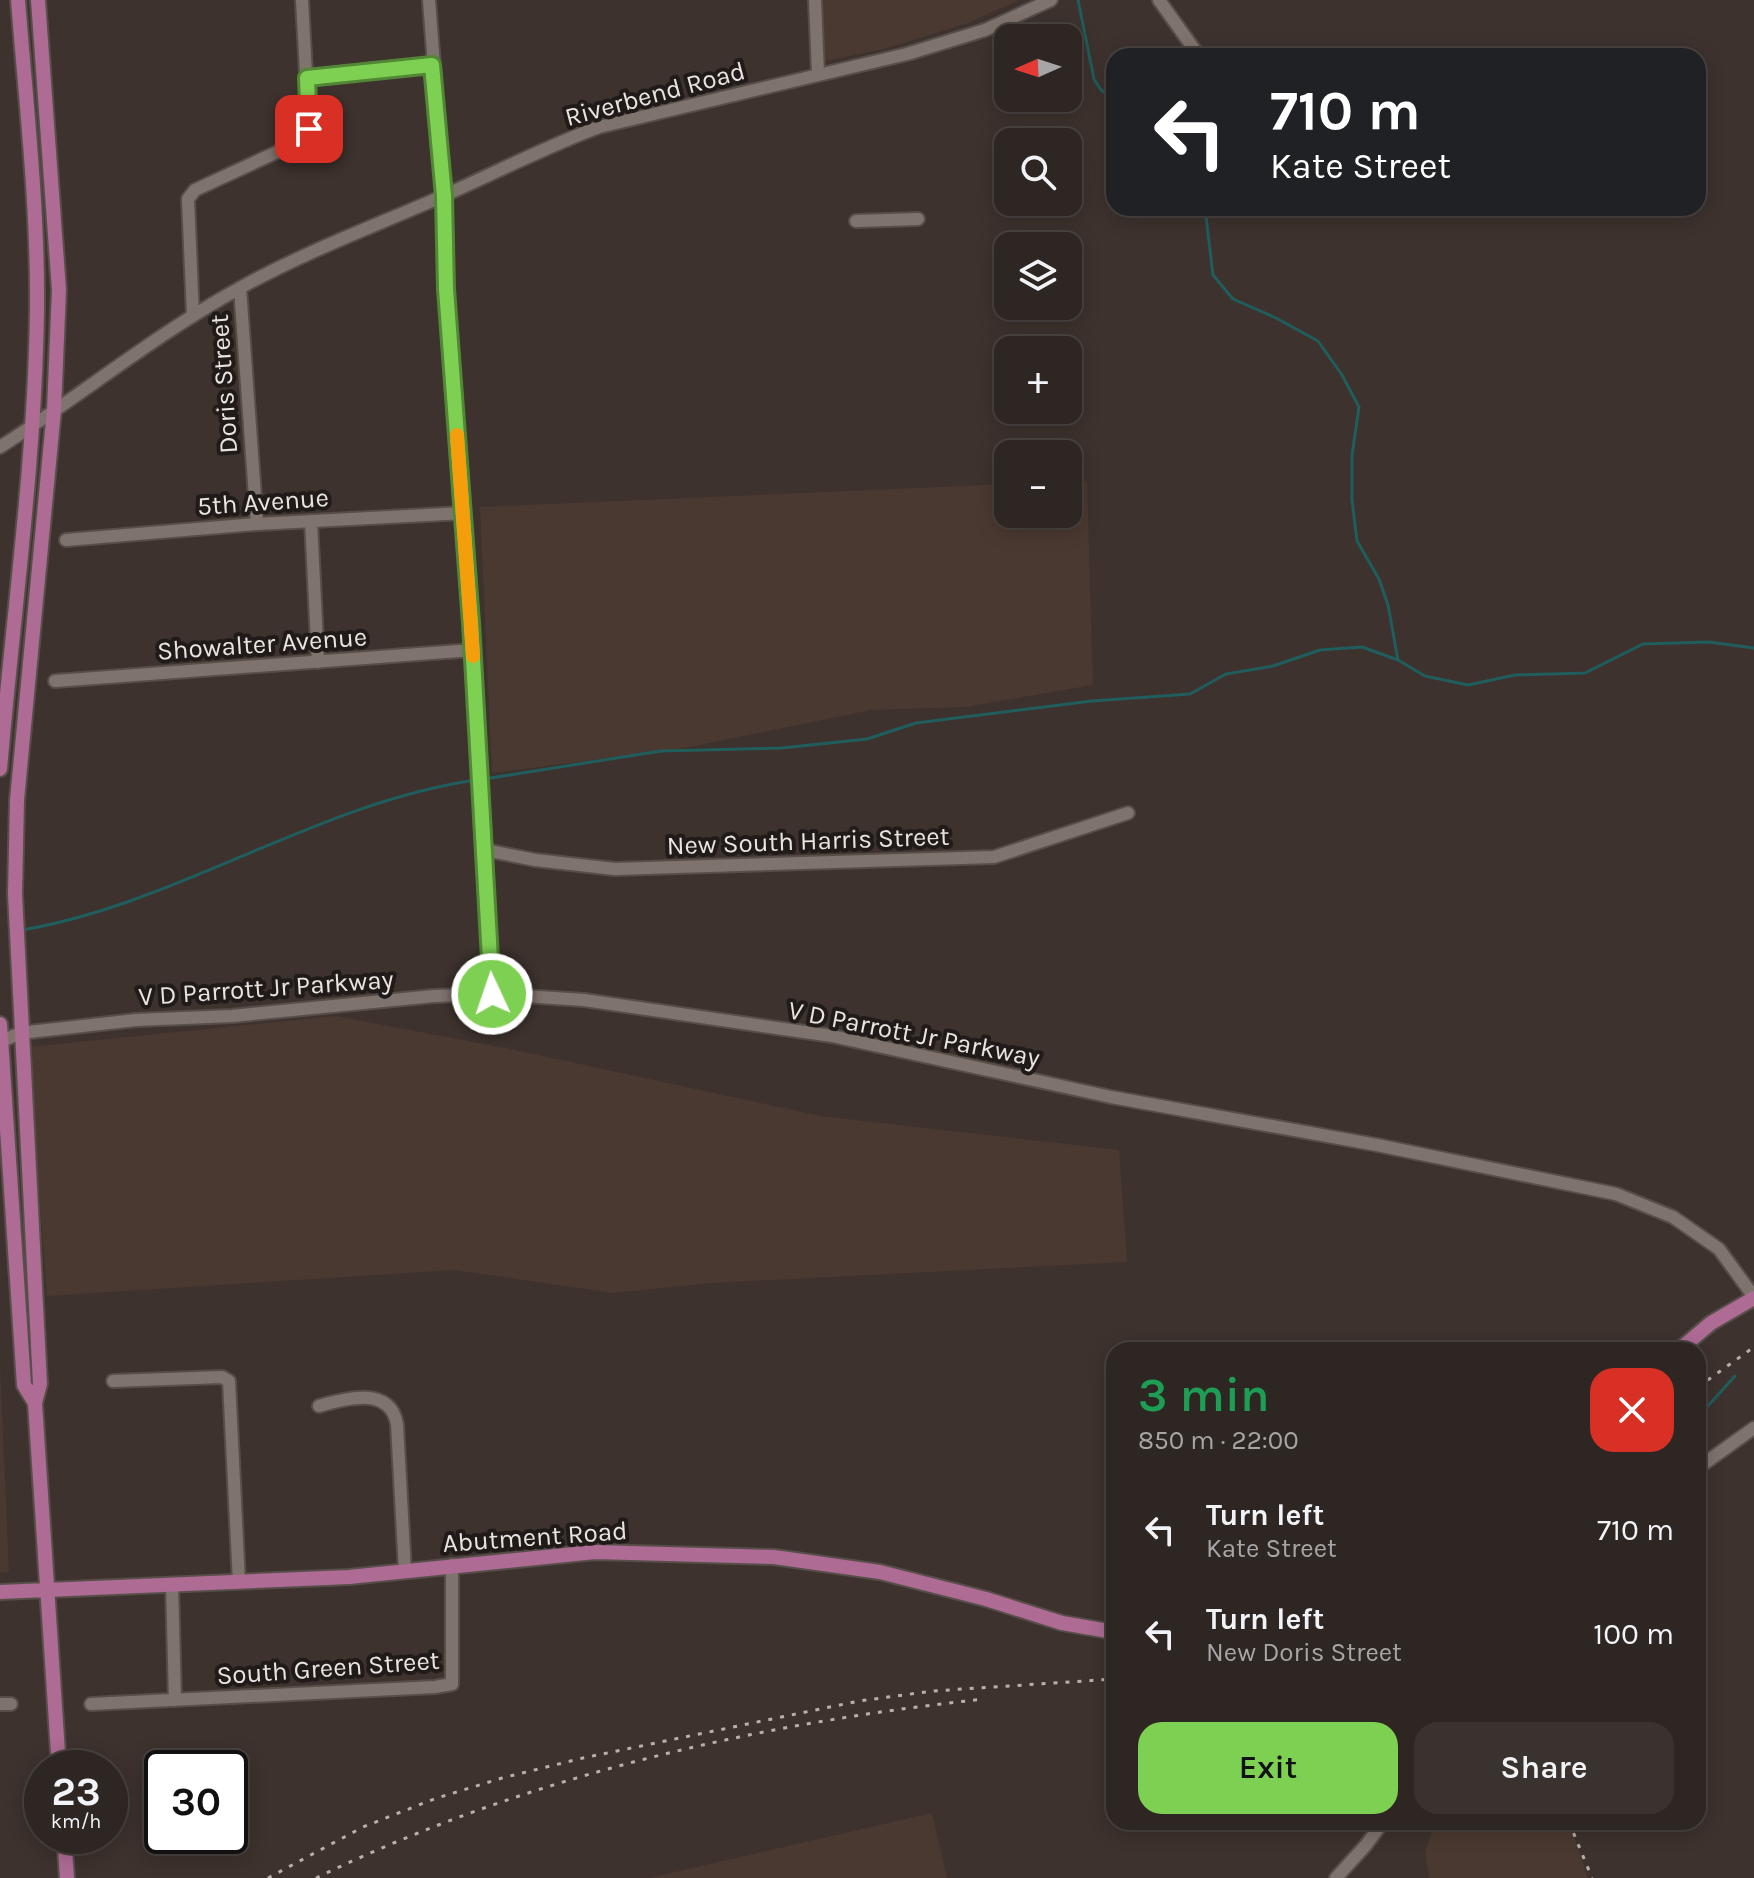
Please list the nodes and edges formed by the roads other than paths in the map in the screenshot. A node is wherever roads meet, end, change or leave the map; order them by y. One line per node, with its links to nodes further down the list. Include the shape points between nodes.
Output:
1 (18, 0): 18 (main road, via 36,239)
2 (38, 0): 17 (main road, via 59,290)
3 (302, 0): 11 (street)
4 (429, 0): 9 (street)
5 (815, 0): 10 (street)
6 (1051, 0): 10 (street, Riverbend Road, via 985,30)
7 (1159, 0): 8 (street)
8 (1193, 48)
9 (432, 65): 11 (street); 12 (street)
10 (818, 74): 12 (street, Riverbend Road, via 599,127)
11 (307, 78): 16 (street, via 307,136 195,190 188,199)
12 (444, 196): 15 (street, Riverbend Road); 20 (street)
13 (918, 219): 14 (street)
14 (856, 221)
15 (240, 288): 16 (street, Riverbend Road); 22 (street, Doris Street)
16 (193, 316): 17 (street, Riverbend Road)
17 (54, 410): 18 (street, Riverbend Road); 32 (main road, via 17,800)
18 (33, 426): 19 (street, Riverbend Road); 27 (main road)
19 (0, 447)
20 (464, 513): 21 (street, 5th Avenue); 24 (street)
21 (311, 521): 22 (street, 5th Avenue); 25 (street)
22 (257, 524): 23 (street, 5th Avenue)
23 (66, 540)
24 (473, 650): 25 (street, Showalter Avenue); 29 (street)
25 (318, 662): 26 (street, Showalter Avenue)
26 (55, 681)
27 (0, 769)
28 (1128, 813): 29 (street, New South Harris Street, via 994,857 615,869)
29 (485, 850): 30 (street)
30 (492, 994): 32 (street, V D Parrott Jr Parkway); 34 (street, V D Parrott Jr Parkway, via 584,1000 832,1036 1111,1097 1616,1194 1673,1217 1719,1249)
31 (0, 1024): 33 (main road)
32 (20, 1033): 33 (street, V D Parrott Jr Parkway); 37 (main road, via 40,1384)
33 (0, 1042): 37 (main road, via 24,1385)
34 (1754, 1297): 35 (main road)
35 (1688, 1342)
36 (113, 1381): 43 (street, via 229,1381)
37 (35, 1403): 45 (main road)
38 (319, 1406): 42 (street, via 376,1398 393,1410)
39 (1754, 1428): 40 (street)
40 (1706, 1462)
41 (452, 1565): 42 (main road, Abutment Road); 47 (main road, Abutment Road, via 595,1552 774,1557 880,1572); 48 (street, South Green Street, via 452,1684)
42 (405, 1571): 43 (main road, Abutment Road)
43 (239, 1582): 44 (main road, Abutment Road)
44 (172, 1584): 45 (main road, Abutment Road); 48 (street)
45 (47, 1590): 46 (main road, Abutment Road); 50 (main road)
46 (0, 1592)
47 (1106, 1631)
48 (175, 1700): 49 (street, South Green Street)
49 (91, 1704)
50 (58, 1750)
51 (1377, 1830): 54 (street)
52 (65, 1854): 53 (main road)
53 (67, 1878)
54 (1336, 1878)

